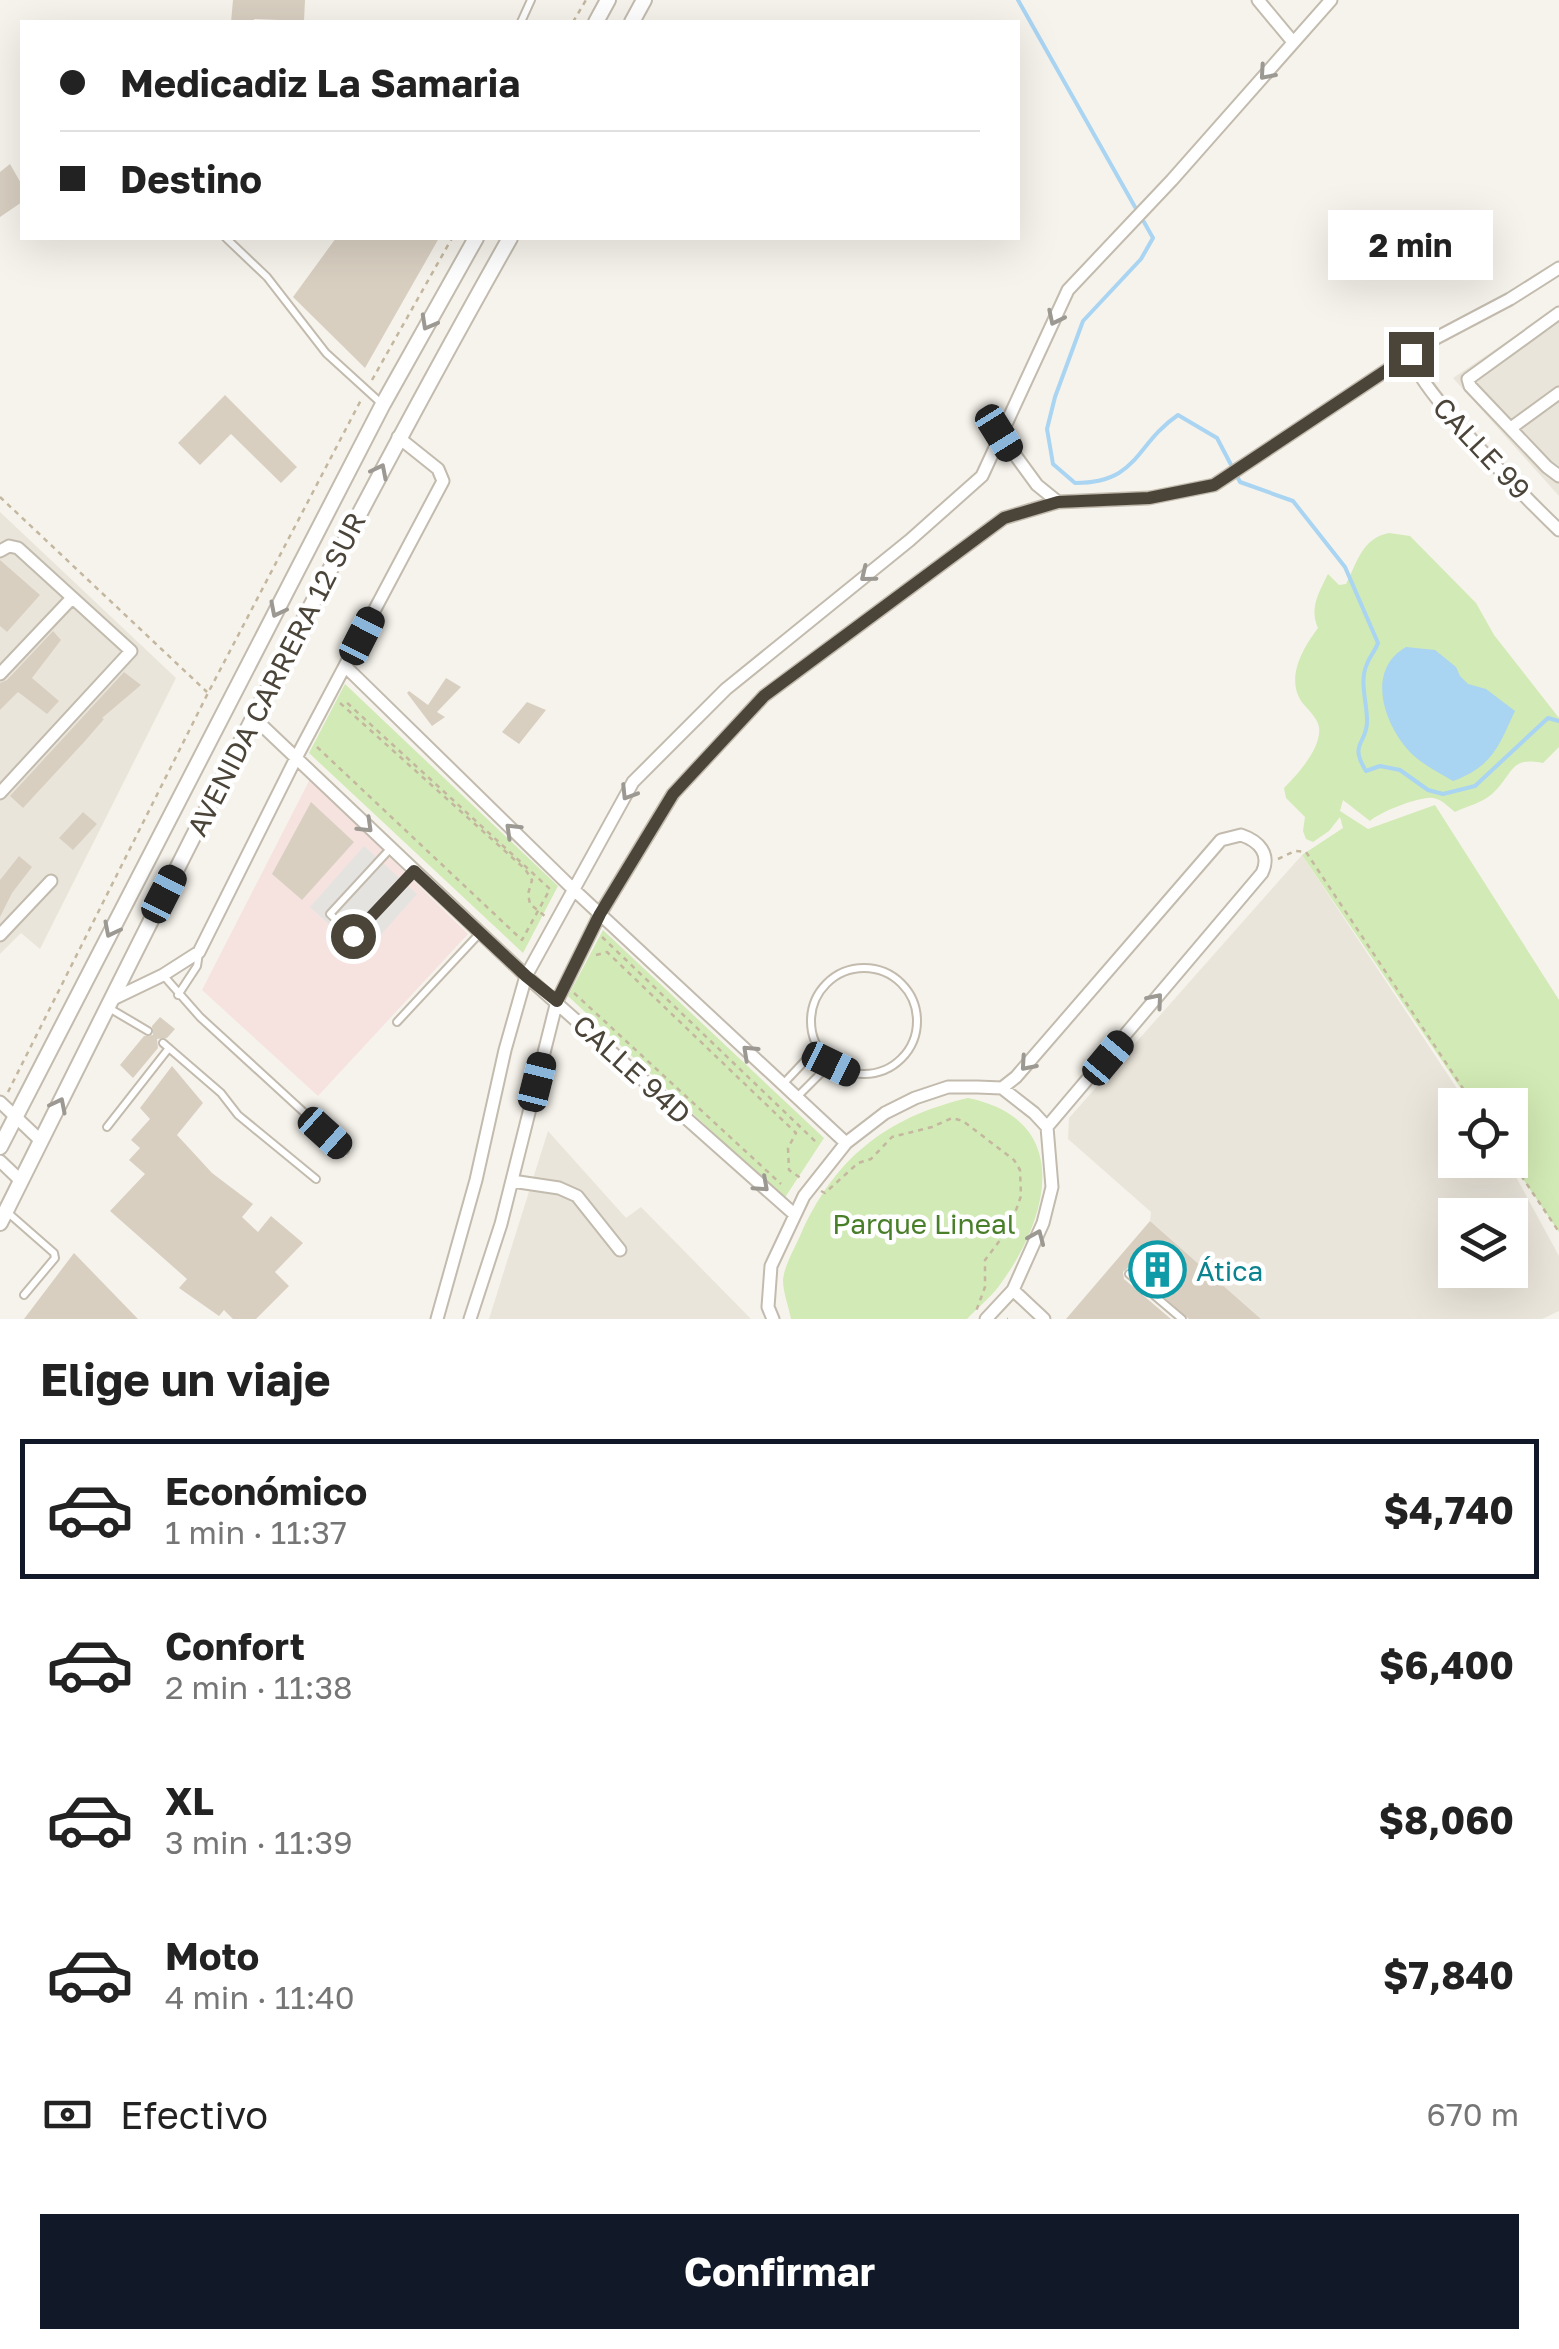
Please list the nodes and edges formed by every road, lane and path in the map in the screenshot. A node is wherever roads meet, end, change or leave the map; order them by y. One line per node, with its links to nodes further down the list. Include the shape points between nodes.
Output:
1 (1258, 0): 3 (street)
2 (1331, 0): 3 (street)
3 (1293, 42): 15 (street, one-way to 15, via 1068,290)
4 (228, 240): 11 (lane)
5 (451, 240): 11 (path)
6 (475, 240): 13 (street, AVENIDA CARRERA 12 SUR, one-way to 13)
7 (509, 240): 16 (street, AVENIDA CARRERA 12 SUR)
8 (1559, 268): 10 (street)
9 (1559, 313): 14 (street, via 1468,378)
10 (1411, 354): 19 (street, via 1214,485 1149,498); 20 (street, CALLE 99, via 1431,393)
11 (366, 392): 13 (lane); 25 (path)
12 (1559, 393): 14 (street)
13 (383, 404): 58 (street, AVENIDA CARRERA 12 SUR, one-way to 58)
14 (1511, 428): 17 (street)
15 (999, 433): 19 (street); 34 (street, one-way to 34, via 982,476 726,689 633,782)
16 (398, 437): 23 (street, via 438,469 442,481); 26 (street, AVENIDA CARRERA 12 SUR, one-way to 16)
17 (1559, 476)
18 (0, 497): 25 (path)
19 (1058, 502): 36 (street, via 1004,518 764,696 673,794)
20 (1559, 530)
21 (0, 551): 22 (street, via 18,548)
22 (72, 598): 24 (street); 29 (street, via 131,651)
23 (345, 666): 28 (street); 34 (street, one-way to 23)
24 (0, 674)
25 (208, 693): 57 (path)
26 (253, 717): 28 (street, CALLE 94D); 48 (street, AVENIDA CARRERA 12 SUR)
27 (317, 746): 35 (path, via 522,940)
28 (296, 758): 30 (street, CALLE 94D, one-way to 30); 42 (street)
29 (0, 793)
30 (390, 848): 32 (street, CALLE 94D); 32 (lane, via 330,914 353,936)
31 (1266, 864): 54 (street, one-way to 54, via 1252,838 1221,840); 55 (path, via 1306,852); 59 (street, one-way to 31)
32 (414, 871): 38 (street, CALLE 94D)
33 (52, 881): 39 (street)
34 (573, 889): 36 (street); 37 (street)
35 (539, 912): 35 (path, via 530,904 532,880 525,869 342,701 550,889); 37 (path)
36 (600, 914): 41 (street); 53 (street, one-way to 36)
37 (554, 923): 44 (street)
38 (480, 933): 44 (street, CALLE 94D); 49 (lane)
39 (0, 935)
40 (602, 936): 62 (path)
41 (584, 946): 47 (street); 71 (path, via 595,955 607,952 796,1133 788,1148 789,1170)
42 (199, 952): 43 (street); 46 (lane)
43 (162, 975): 46 (lane); 48 (street)
44 (526, 976): 47 (street, CALLE 94D); 80 (street)
45 (573, 992): 72 (path)
46 (178, 996): 65 (lane)
47 (557, 1001): 70 (street); 73 (street, CALLE 94D, one-way to 73)
48 (109, 1004): 50 (lane); 61 (street, AVENIDA CARRERA 12 SUR, one-way to 48)
49 (397, 1022)
50 (148, 1030)
51 (818, 1048): 52 (lane); 52 (lane, via 813,1005 842,972 886,972 904,986 915,1005 909,1049 873,1074); 53 (lane)
52 (831, 1064): 56 (lane)
53 (783, 1084): 56 (street)
54 (1002, 1088): 59 (street); 63 (street, via 948,1087 915,1098)
55 (1463, 1088)
56 (798, 1097): 63 (street)
57 (1, 1103): 58 (street)
58 (15, 1116): 61 (street); 64 (street, AVENIDA CARRERA 12 SUR)
59 (1047, 1127): 78 (street, one-way to 59, via 1052,1187)
60 (107, 1128): 67 (lane, via 166,1045)
61 (41, 1141): 69 (street, AVENIDA CARRERA 12 SUR)
62 (816, 1142)
63 (846, 1142): 71 (street)
64 (0, 1146)
65 (345, 1150)
66 (0, 1161): 69 (street)
67 (316, 1178)
68 (1523, 1178): 75 (path)
69 (21, 1181): 74 (street, AVENIDA CARRERA 12 SUR)
70 (512, 1181): 76 (street, via 577,1196); 81 (street)
71 (812, 1186): 73 (street); 83 (path, via 824,1193 892,1136 952,1118 1014,1160 1021,1196 1010,1227 986,1260 985,1287 974,1312)
72 (790, 1192)
73 (794, 1214): 82 (street, via 771,1266)
74 (3, 1217): 79 (lane, via 54,1253)
75 (1559, 1232)
76 (620, 1250)
77 (1129, 1274): 85 (lane)
78 (1013, 1290): 83 (street); 84 (street)
79 (24, 1295)
80 (438, 1319)
81 (470, 1319)
82 (773, 1319)
83 (983, 1319)
84 (1044, 1319)
85 (1182, 1319)

